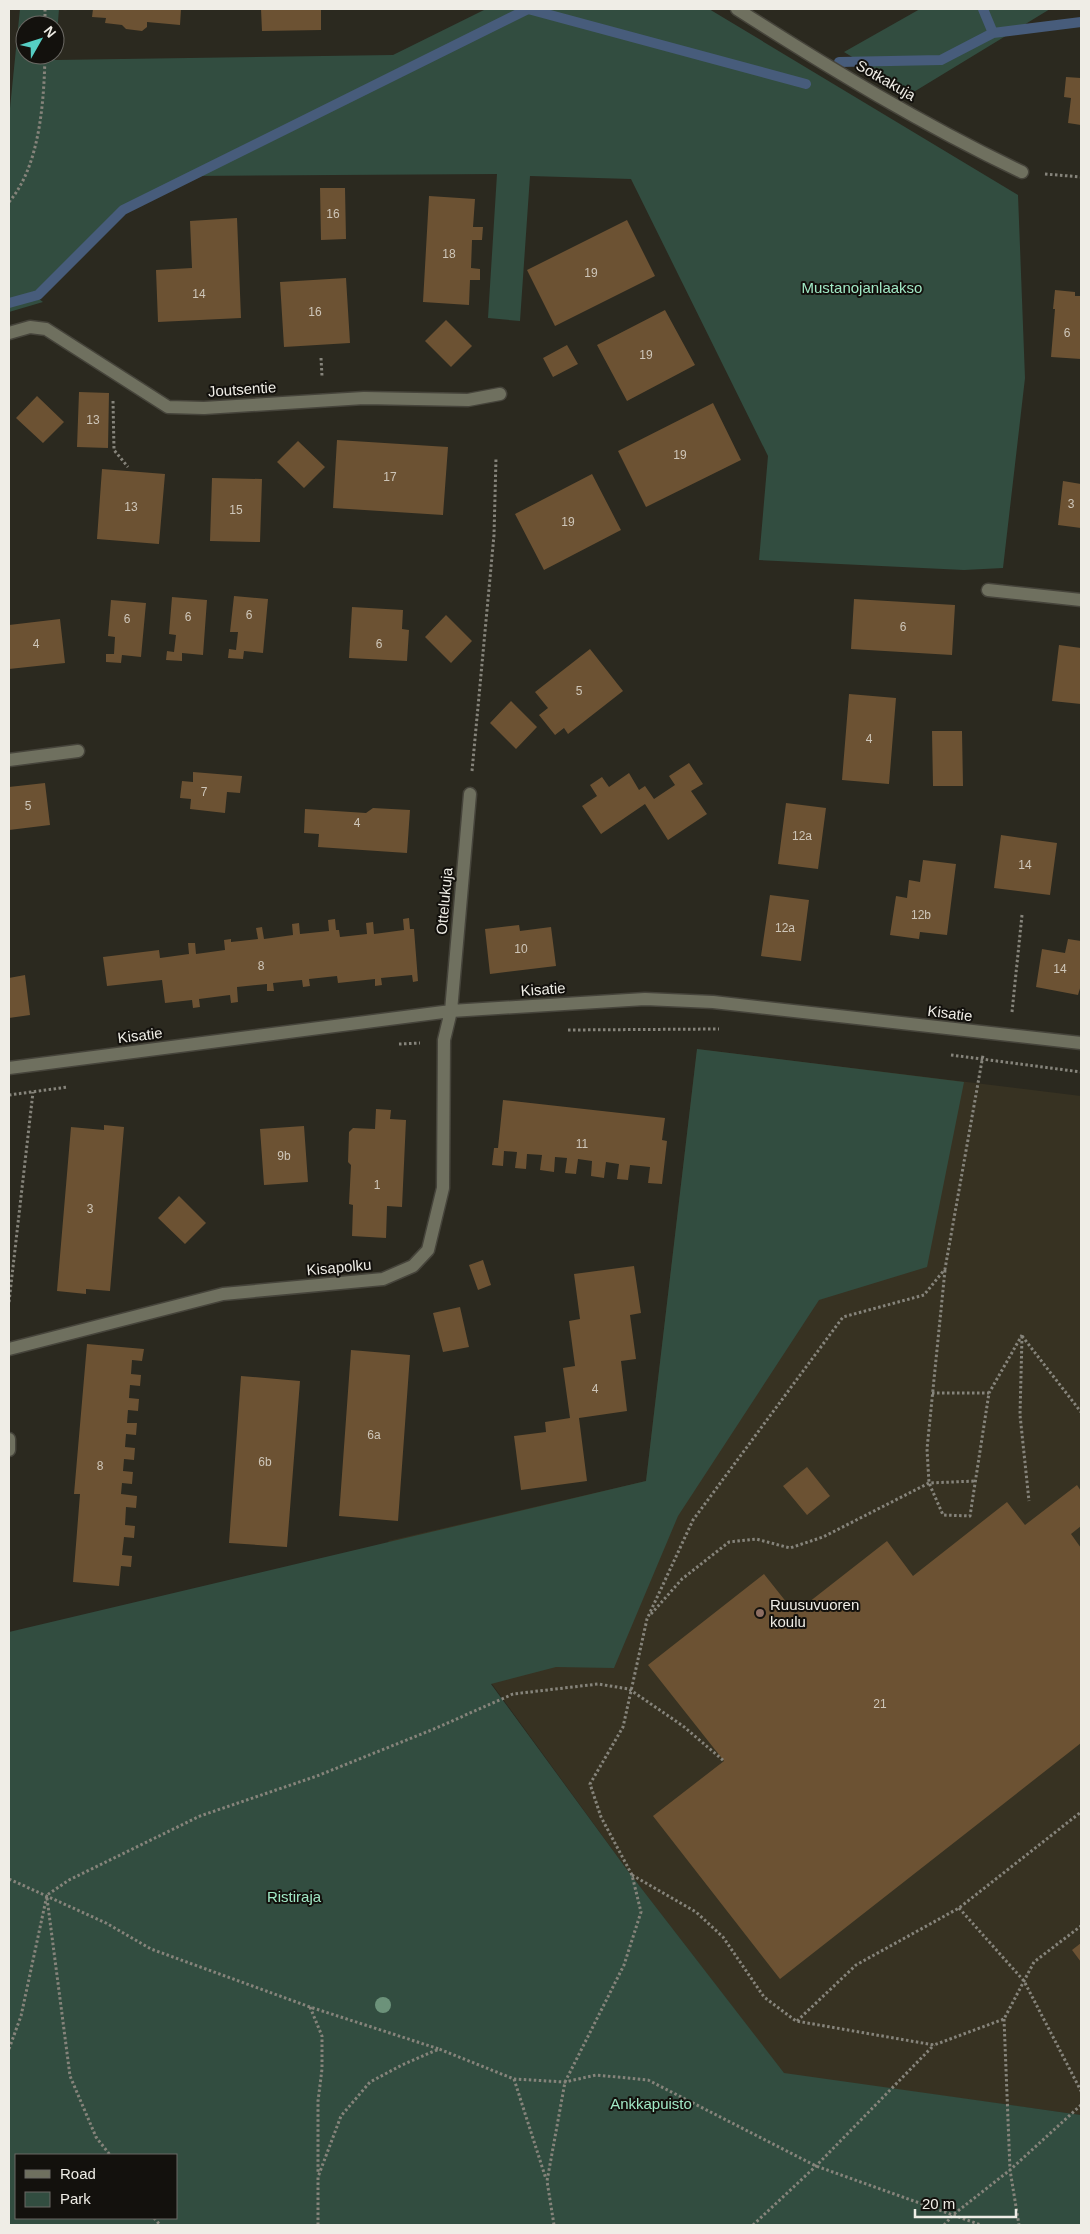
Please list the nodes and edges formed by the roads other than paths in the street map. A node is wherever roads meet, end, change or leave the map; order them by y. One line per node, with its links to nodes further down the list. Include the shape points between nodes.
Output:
1 (737, 9): 2 (street, Sotkakuja, via 960,143)
2 (1022, 172)
3 (9, 333): 4 (street, Joutsentie, via 30,327 46,329 168,407 204,408 364,398 468,400)
4 (500, 394)
5 (988, 590): 6 (street)
6 (1081, 600)
7 (78, 751): 8 (street)
8 (9, 760)
9 (470, 794): 10 (street, Ottelukuja)
10 (450, 1011): 11 (street, Kisatie, via 645,999 694,1001); 12 (street, Kisatie); 13 (street, Kisapolku, via 444,1040 443,1188 428,1250 413,1266 383,1279 223,1294)
11 (1081, 1043)
12 (9, 1068)
13 (9, 1349)
14 (9, 1440): 15 (street)
15 (9, 1450)

